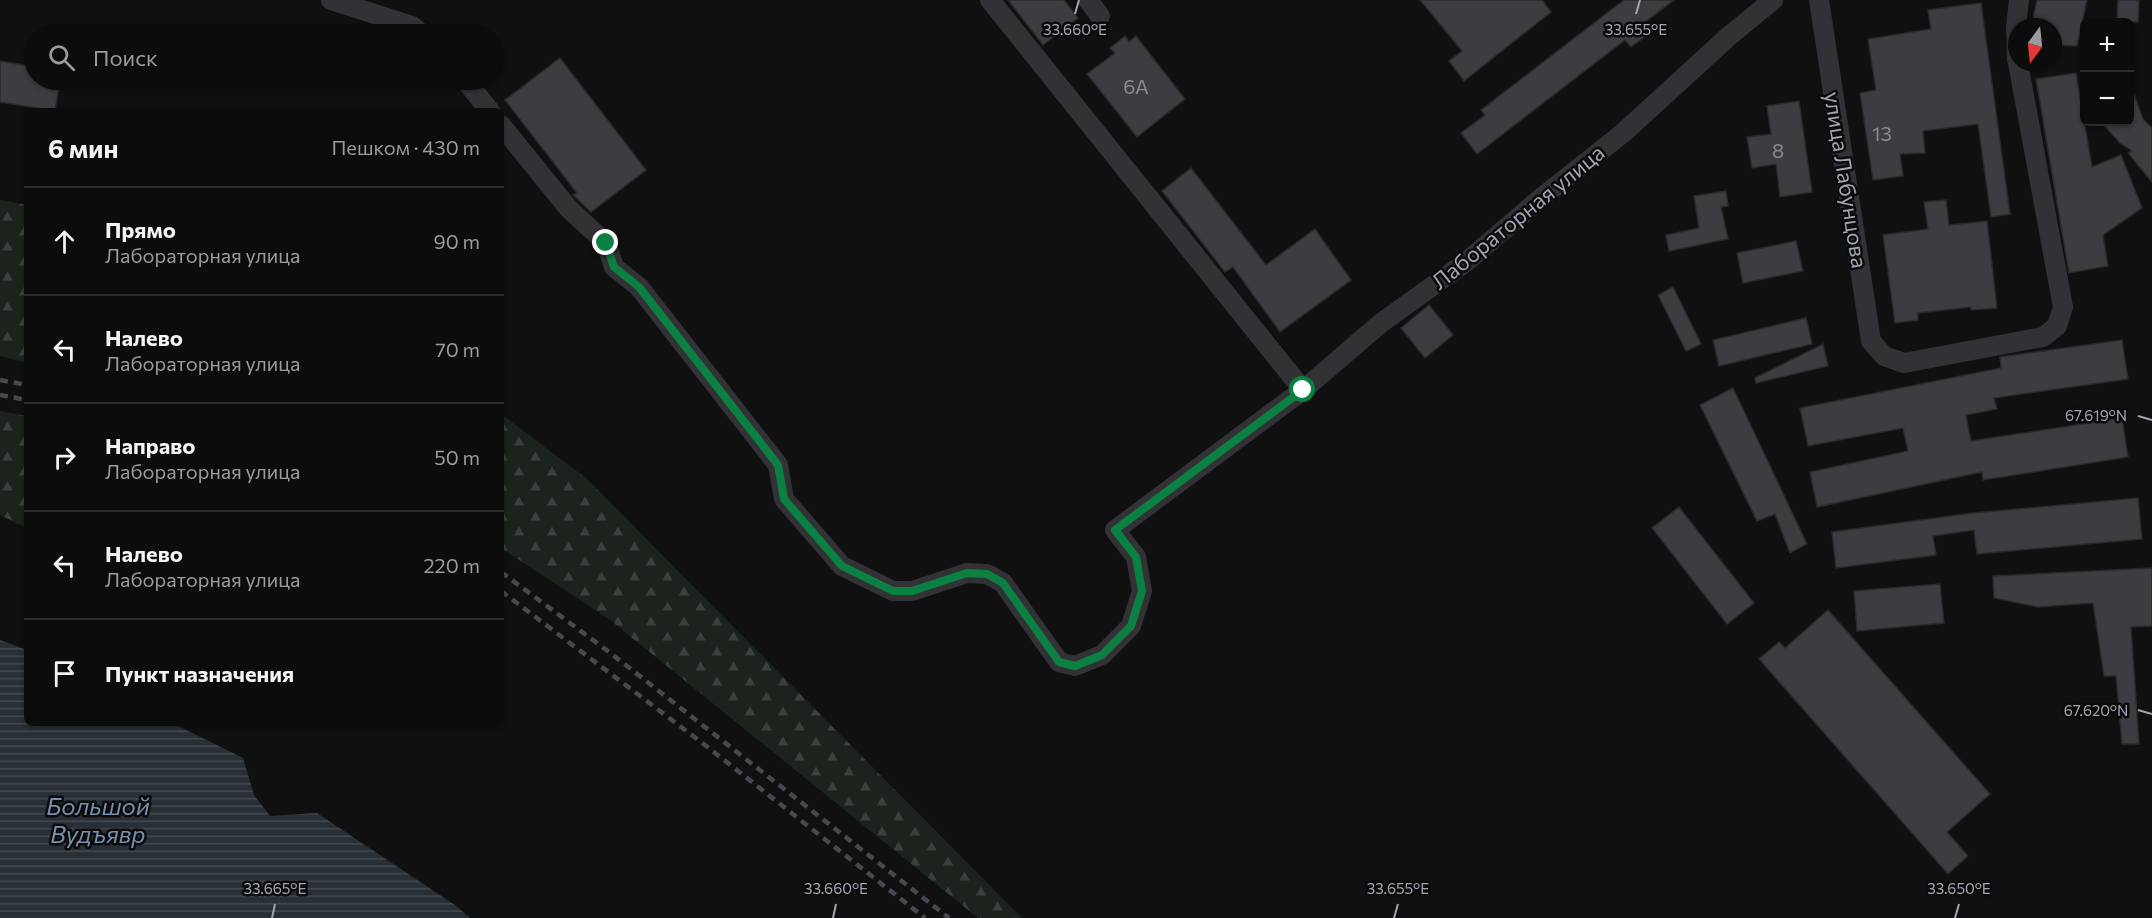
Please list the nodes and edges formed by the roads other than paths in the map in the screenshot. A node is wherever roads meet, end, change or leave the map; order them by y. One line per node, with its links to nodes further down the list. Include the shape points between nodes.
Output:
1 (331, 0): 9 (street)
2 (990, 0): 14 (street)
3 (1088, 0): 7 (street)
4 (1773, 0): 14 (street, Лабораторная улица, via 1623,133 1466,262 1381,323)
5 (1819, 0): 10 (street, улица Лабунцова, via 1871,341 1884,356 1904,363 2043,337 2057,326 2063,307)
6 (2019, 0): 8 (street)
7 (1100, 16)
8 (2017, 18)
9 (406, 24)
10 (2019, 72)
11 (473, 90): 12 (street)
12 (488, 108)
13 (504, 128): 14 (street, Лабораторная улица, via 569,209 606,243 614,267 639,287 778,465 784,499 842,566 893,591 912,591 967,573 987,574 1003,583 1059,662 1075,666 1102,655 1131,626 1142,591 1136,557 1115,530)
14 (1303, 390)

